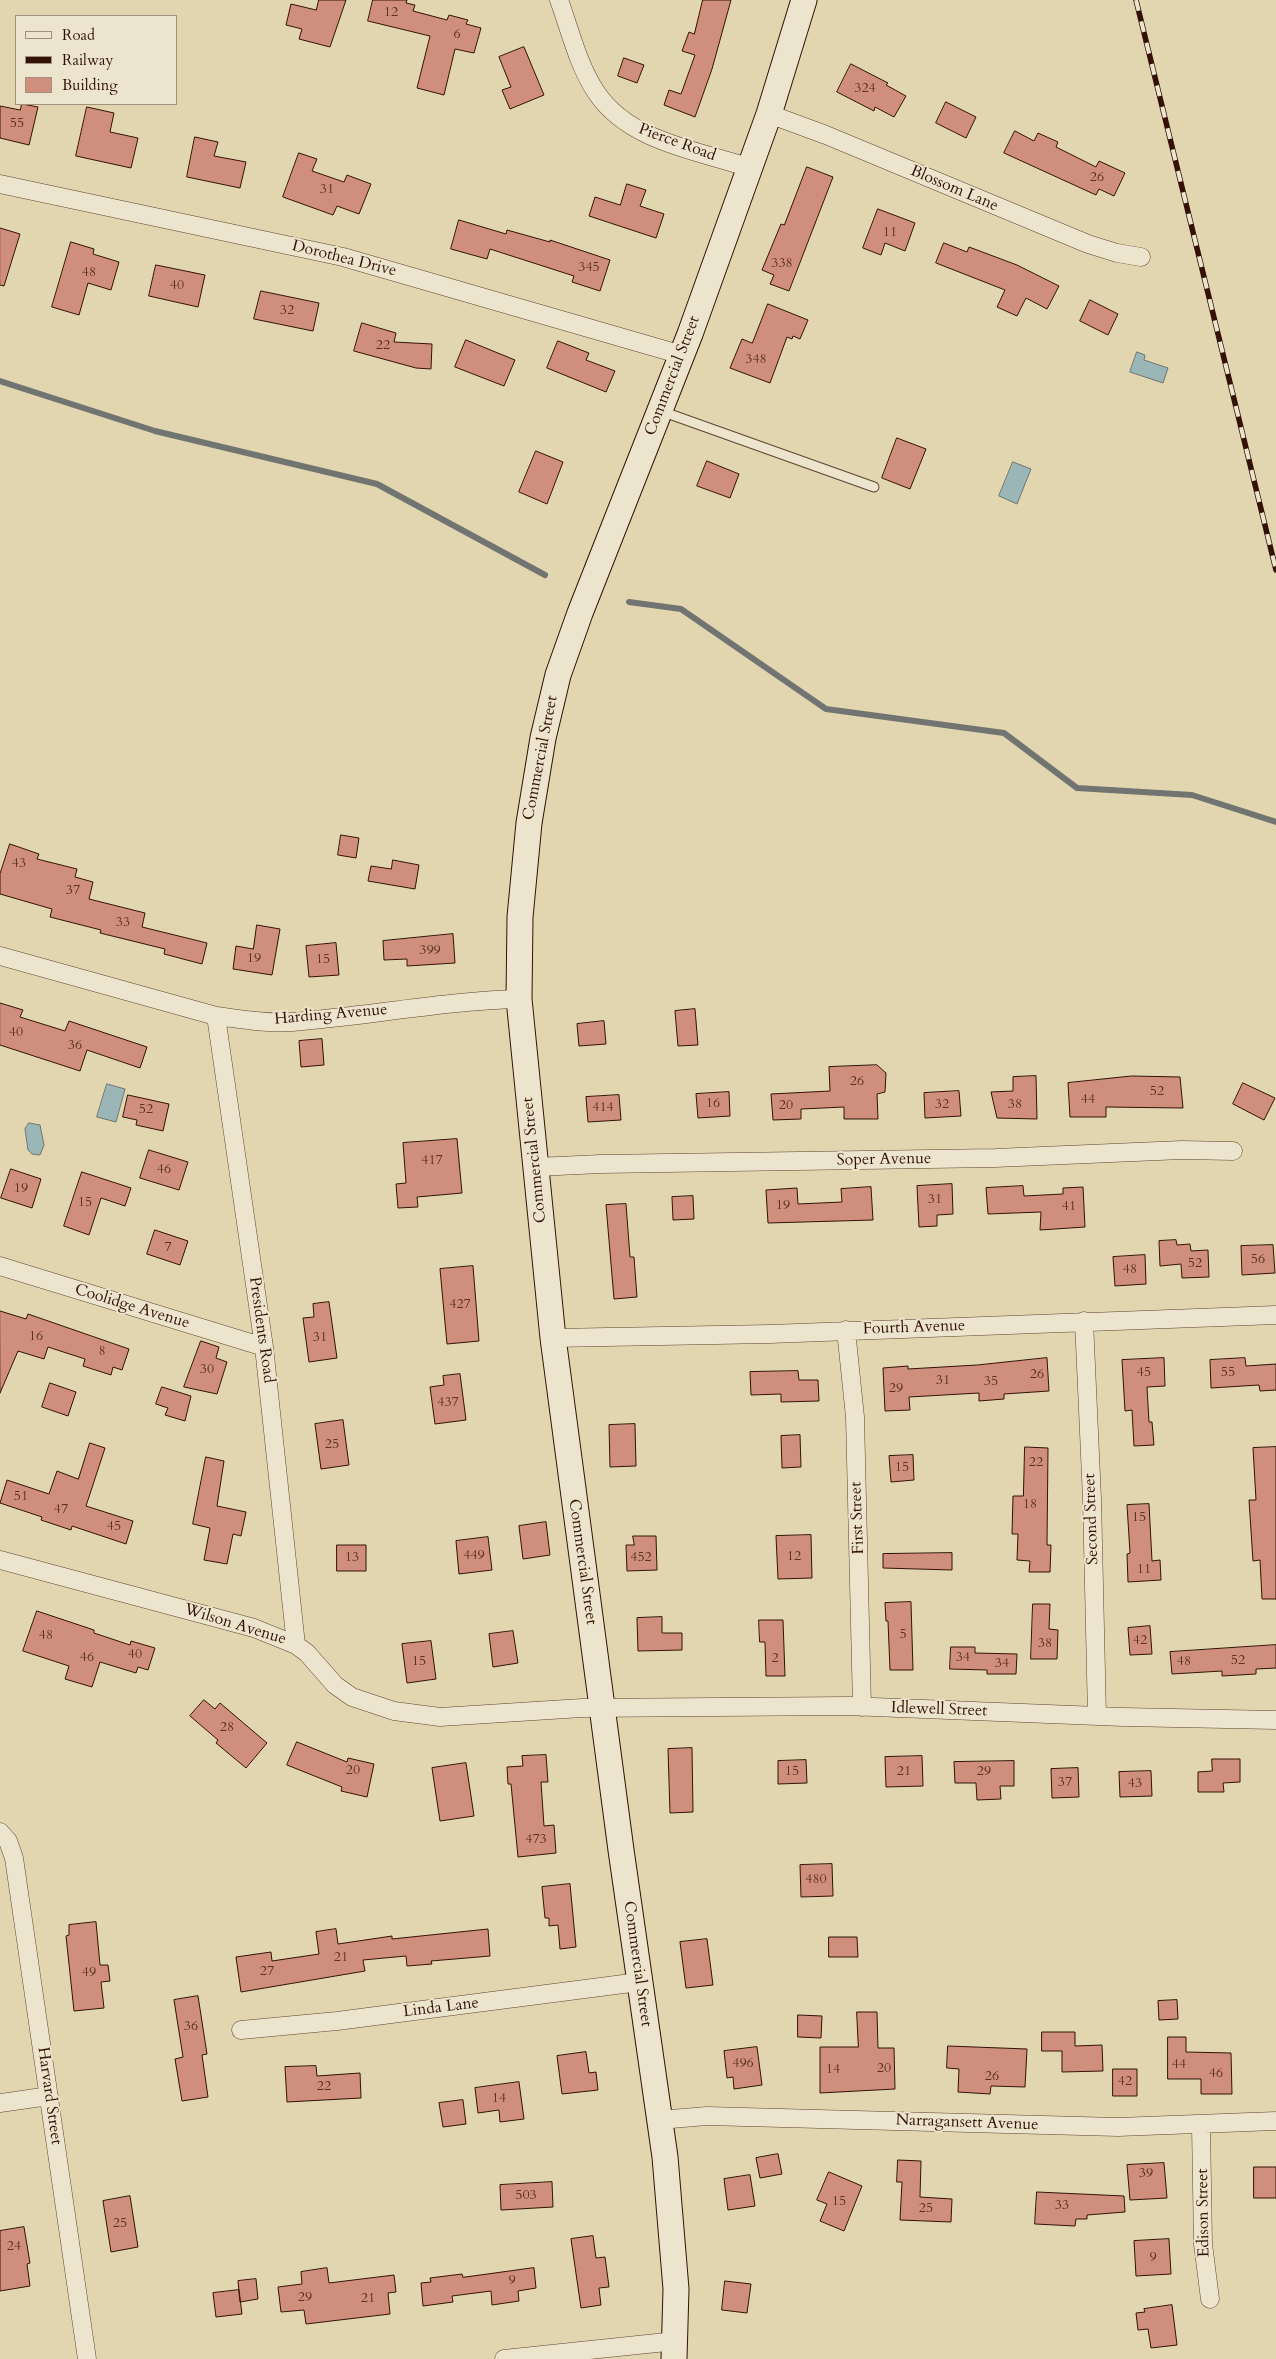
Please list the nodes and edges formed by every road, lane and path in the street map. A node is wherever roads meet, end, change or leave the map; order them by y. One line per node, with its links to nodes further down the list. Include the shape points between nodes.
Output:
1 (559, 0): 4 (street, Pierce Road, via 589,80 614,113 636,129 660,140)
2 (804, 0): 3 (main road, Commercial Street)
3 (769, 114): 4 (main road, Commercial Street); 6 (street, Blossom Lane, via 1088,244)
4 (750, 168): 7 (main road, Commercial Street)
5 (0, 184): 7 (street, Dorothea Drive, via 343,257)
6 (1141, 257)
7 (682, 355): 8 (main road, Commercial Street)
8 (660, 411): 9 (lane); 11 (main road, Commercial Street, via 580,614 553,695 539,760 523,870)
9 (874, 487)
10 (0, 956): 12 (street, Harding Avenue)
11 (519, 999): 12 (street, Harding Avenue, via 462,1002 291,1022); 14 (main road, Commercial Street)
12 (216, 1016): 20 (street, Presidents Road)
13 (1233, 1151): 14 (street, Soper Avenue)
14 (536, 1167): 19 (main road, Commercial Street)
15 (0, 1266): 20 (street, Coolidge Avenue)
16 (1276, 1315): 17 (street, Fourth Avenue)
17 (1084, 1321): 18 (street, Fourth Avenue); 25 (street, Second Street, via 1092,1500)
18 (846, 1330): 19 (street, Fourth Avenue); 23 (street, First Street, via 856,1446)
19 (553, 1338): 24 (main road, Commercial Street)
20 (264, 1348): 22 (street, Presidents Road)
21 (0, 1560): 22 (street, Wilson Avenue, via 254,1628)
22 (296, 1645): 24 (street, Wilson Avenue, via 335,1685 352,1697 394,1711 440,1717)
23 (862, 1707): 24 (street, Idlewell Street); 25 (street, Idlewell Street)
24 (602, 1708): 28 (main road, Commercial Street)
25 (1096, 1716): 26 (street, Idlewell Street)
26 (1276, 1720)
27 (2, 1834): 30 (street, Harvard Street, via 14,1858)
28 (640, 1982): 29 (street, Linda Lane, via 337,2021); 32 (main road, Commercial Street)
29 (241, 2030)
30 (49, 2096): 31 (street); 37 (street, Harvard Street)
31 (0, 2103)
32 (659, 2120): 34 (street, Narragansett Avenue, via 707,2116 1118,2127); 36 (main road, Commercial Street, via 673,2227)
33 (1276, 2121): 34 (street, Narragansett Avenue)
34 (1201, 2126): 35 (street, Edison Street, via 1203,2244)
35 (1210, 2299)
36 (675, 2350): 38 (street)
37 (87, 2359)
38 (504, 2359)

